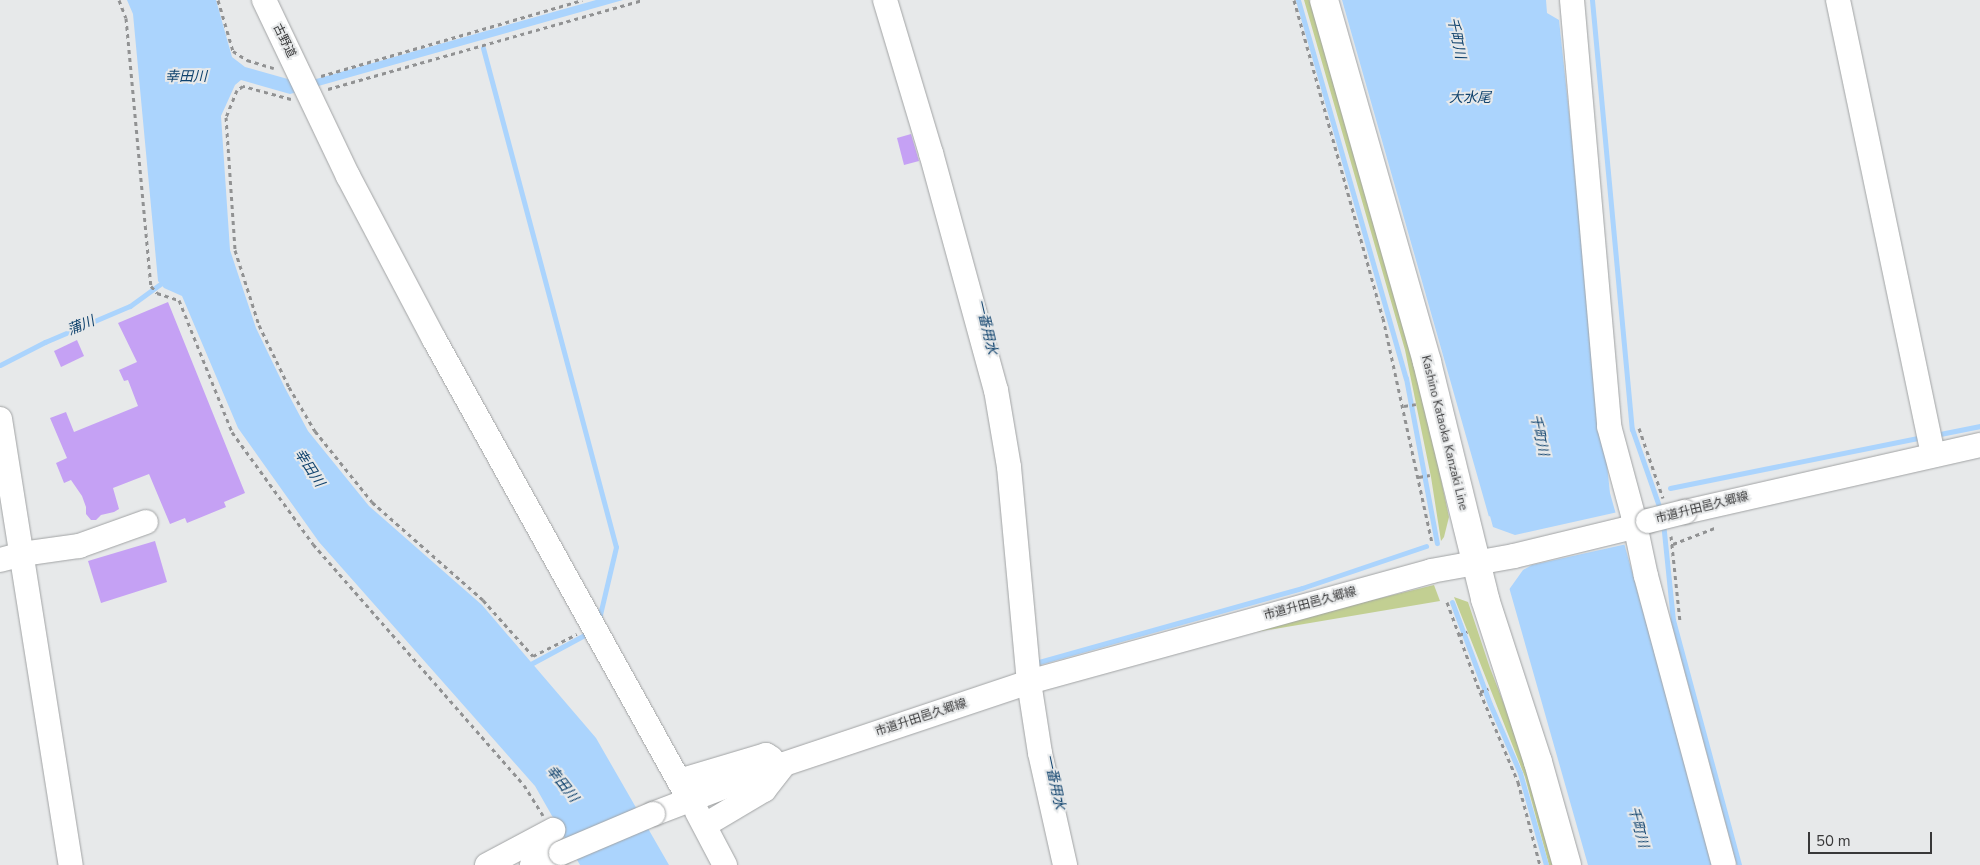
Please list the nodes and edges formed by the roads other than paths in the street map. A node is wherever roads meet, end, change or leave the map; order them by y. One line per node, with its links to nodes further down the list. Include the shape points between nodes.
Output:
1 (264, 0): 14 (street, 古野道, via 348,176 434,339 682,785 766,755)
2 (885, 0): 13 (street, via 996,390 1010,467)
3 (1324, 0): 12 (main road, Kashino Kataoka Kanzaki Line)
4 (1572, 0): 10 (street, via 1608,426)
5 (1838, 0): 7 (street)
6 (0, 419): 11 (street)
7 (1931, 443): 8 (street, 市道升田邑久郷線); 10 (street, 市道升田邑久郷線, bridge)
8 (1980, 445)
9 (146, 522): 11 (street, via 79,546)
10 (1637, 525): 12 (street, 市道升田邑久郷線); 22 (street, via 1646,576)
11 (14, 556): 16 (street)
12 (1485, 561): 13 (street, 市道升田邑久郷線, via 1431,571); 21 (main road, Kashino Kataoka Kanzaki Line)
13 (1029, 682): 14 (street, 市道升田邑久郷線); 20 (street, via 1040,754)
14 (784, 764): 18 (street, 市道升田邑久郷線, bridge); 19 (street, via 764,790 701,819)
15 (552, 830): 17 (street)
16 (71, 865)
17 (487, 865)
18 (532, 865)
19 (725, 865)
20 (1064, 865)
21 (1567, 865)
22 (1724, 865)

